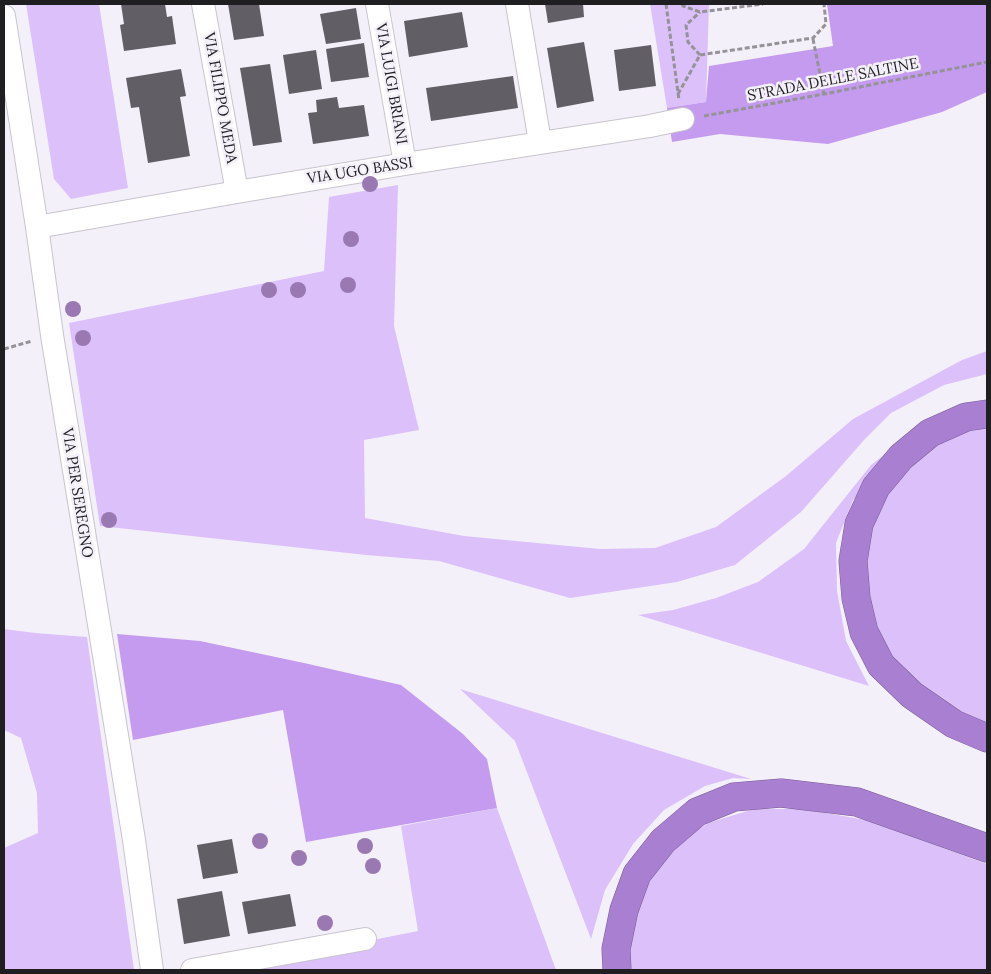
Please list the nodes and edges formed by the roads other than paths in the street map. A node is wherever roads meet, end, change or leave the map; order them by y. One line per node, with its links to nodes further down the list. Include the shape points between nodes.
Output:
1 (203, 4): 8 (street, VIA FILIPPO MEDA)
2 (377, 4): 7 (street, VIA LUIGI BRIANI)
3 (518, 4): 6 (street)
4 (4, 16): 9 (street, VIA PER SEREGNO)
5 (683, 120): 6 (street, VIA UGO BASSI)
6 (540, 142): 7 (street, VIA UGO BASSI)
7 (404, 164): 8 (street, VIA UGO BASSI)
8 (237, 192): 9 (street, VIA UGO BASSI)
9 (37, 227): 14 (street, VIA PER SEREGNO)
10 (987, 414): 11 (highway, via 966,417 930,433 902,457 876,487 862,516 853,561 856,598 864,632 881,665 912,695 954,724)
11 (987, 738)
12 (987, 848): 16 (highway, via 857,802 781,793 734,797 697,812 663,841 637,874 624,910 616,949)
13 (365, 940): 15 (street)
14 (152, 970)
15 (192, 970)
16 (617, 970)

